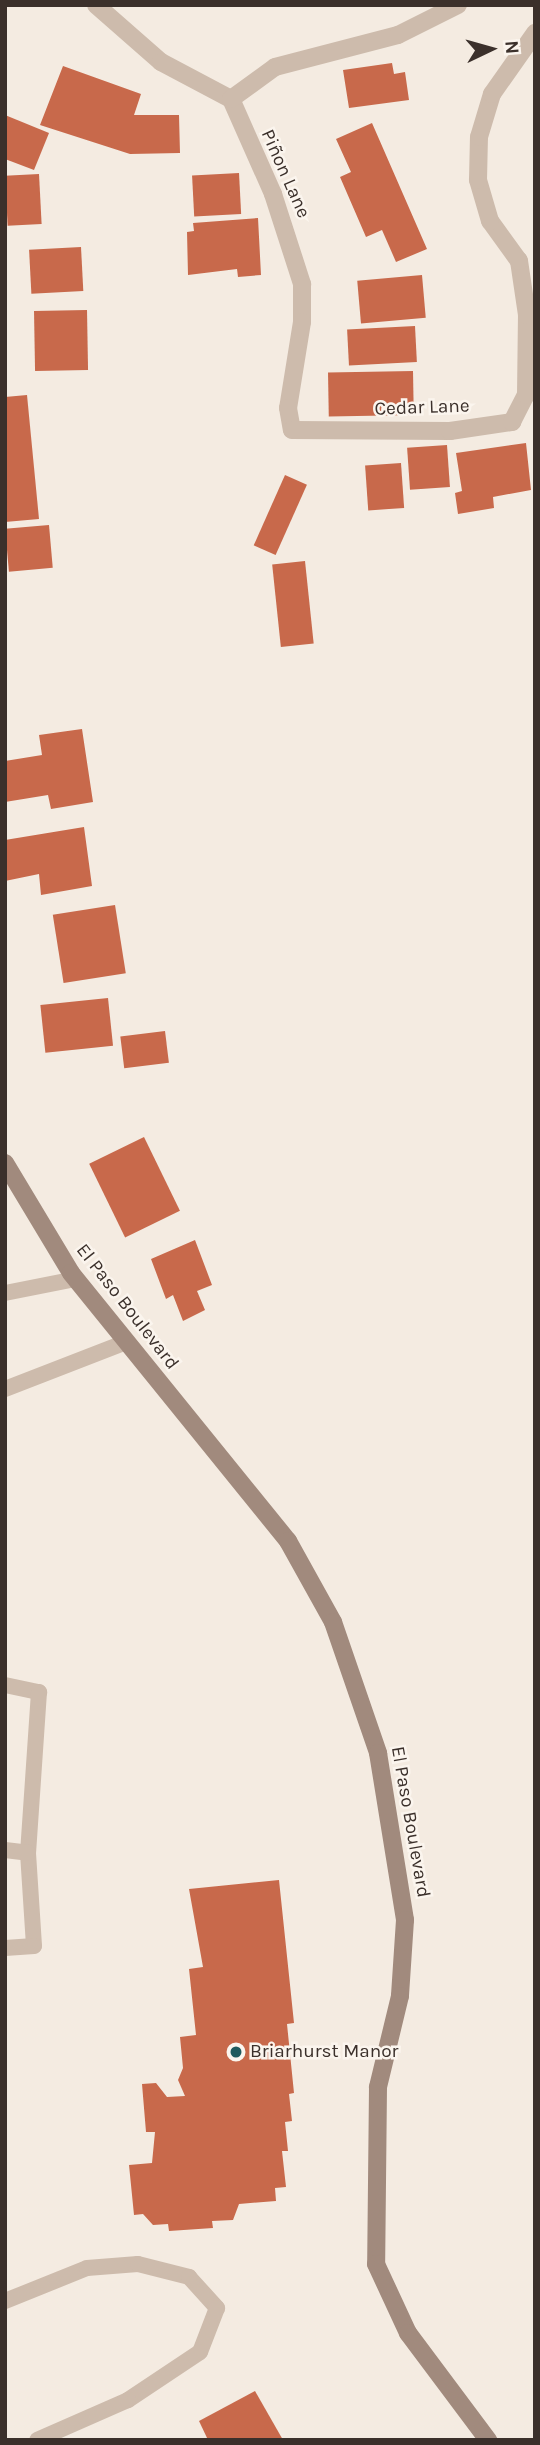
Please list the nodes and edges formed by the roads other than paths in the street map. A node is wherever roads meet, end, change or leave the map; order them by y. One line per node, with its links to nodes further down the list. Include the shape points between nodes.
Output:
1 (96, 5): 4 (street, via 161,62)
2 (458, 5): 4 (street, via 398,35 275,67)
3 (535, 33): 5 (street, Cedar Lane, via 492,94 479,137 478,180 490,221 519,261 527,315 526,395 512,422 450,431)
4 (231, 99): 5 (street, Piñon Lane, via 273,194 302,284 302,322 288,408)
5 (292, 430)
6 (5, 1163): 7 (street, El Paso Boulevard)
7 (76, 1279): 8 (lane); 9 (street, El Paso Boulevard)
8 (5, 1293)
9 (126, 1342): 10 (lane); 18 (street, El Paso Boulevard, via 288,1541 333,1622 378,1753 405,1920 400,1996 378,2087 376,2264 408,2333)
10 (5, 1389)
11 (5, 1685): 13 (lane, via 39,1692)
12 (5, 1850): 13 (lane)
13 (28, 1853): 14 (lane, via 34,1946)
14 (5, 1948)
15 (5, 2301): 16 (lane, via 87,2268 138,2264 189,2277 217,2308 200,2351 128,2400)
16 (56, 2436): 17 (lane)
17 (37, 2440)
18 (488, 2440)

